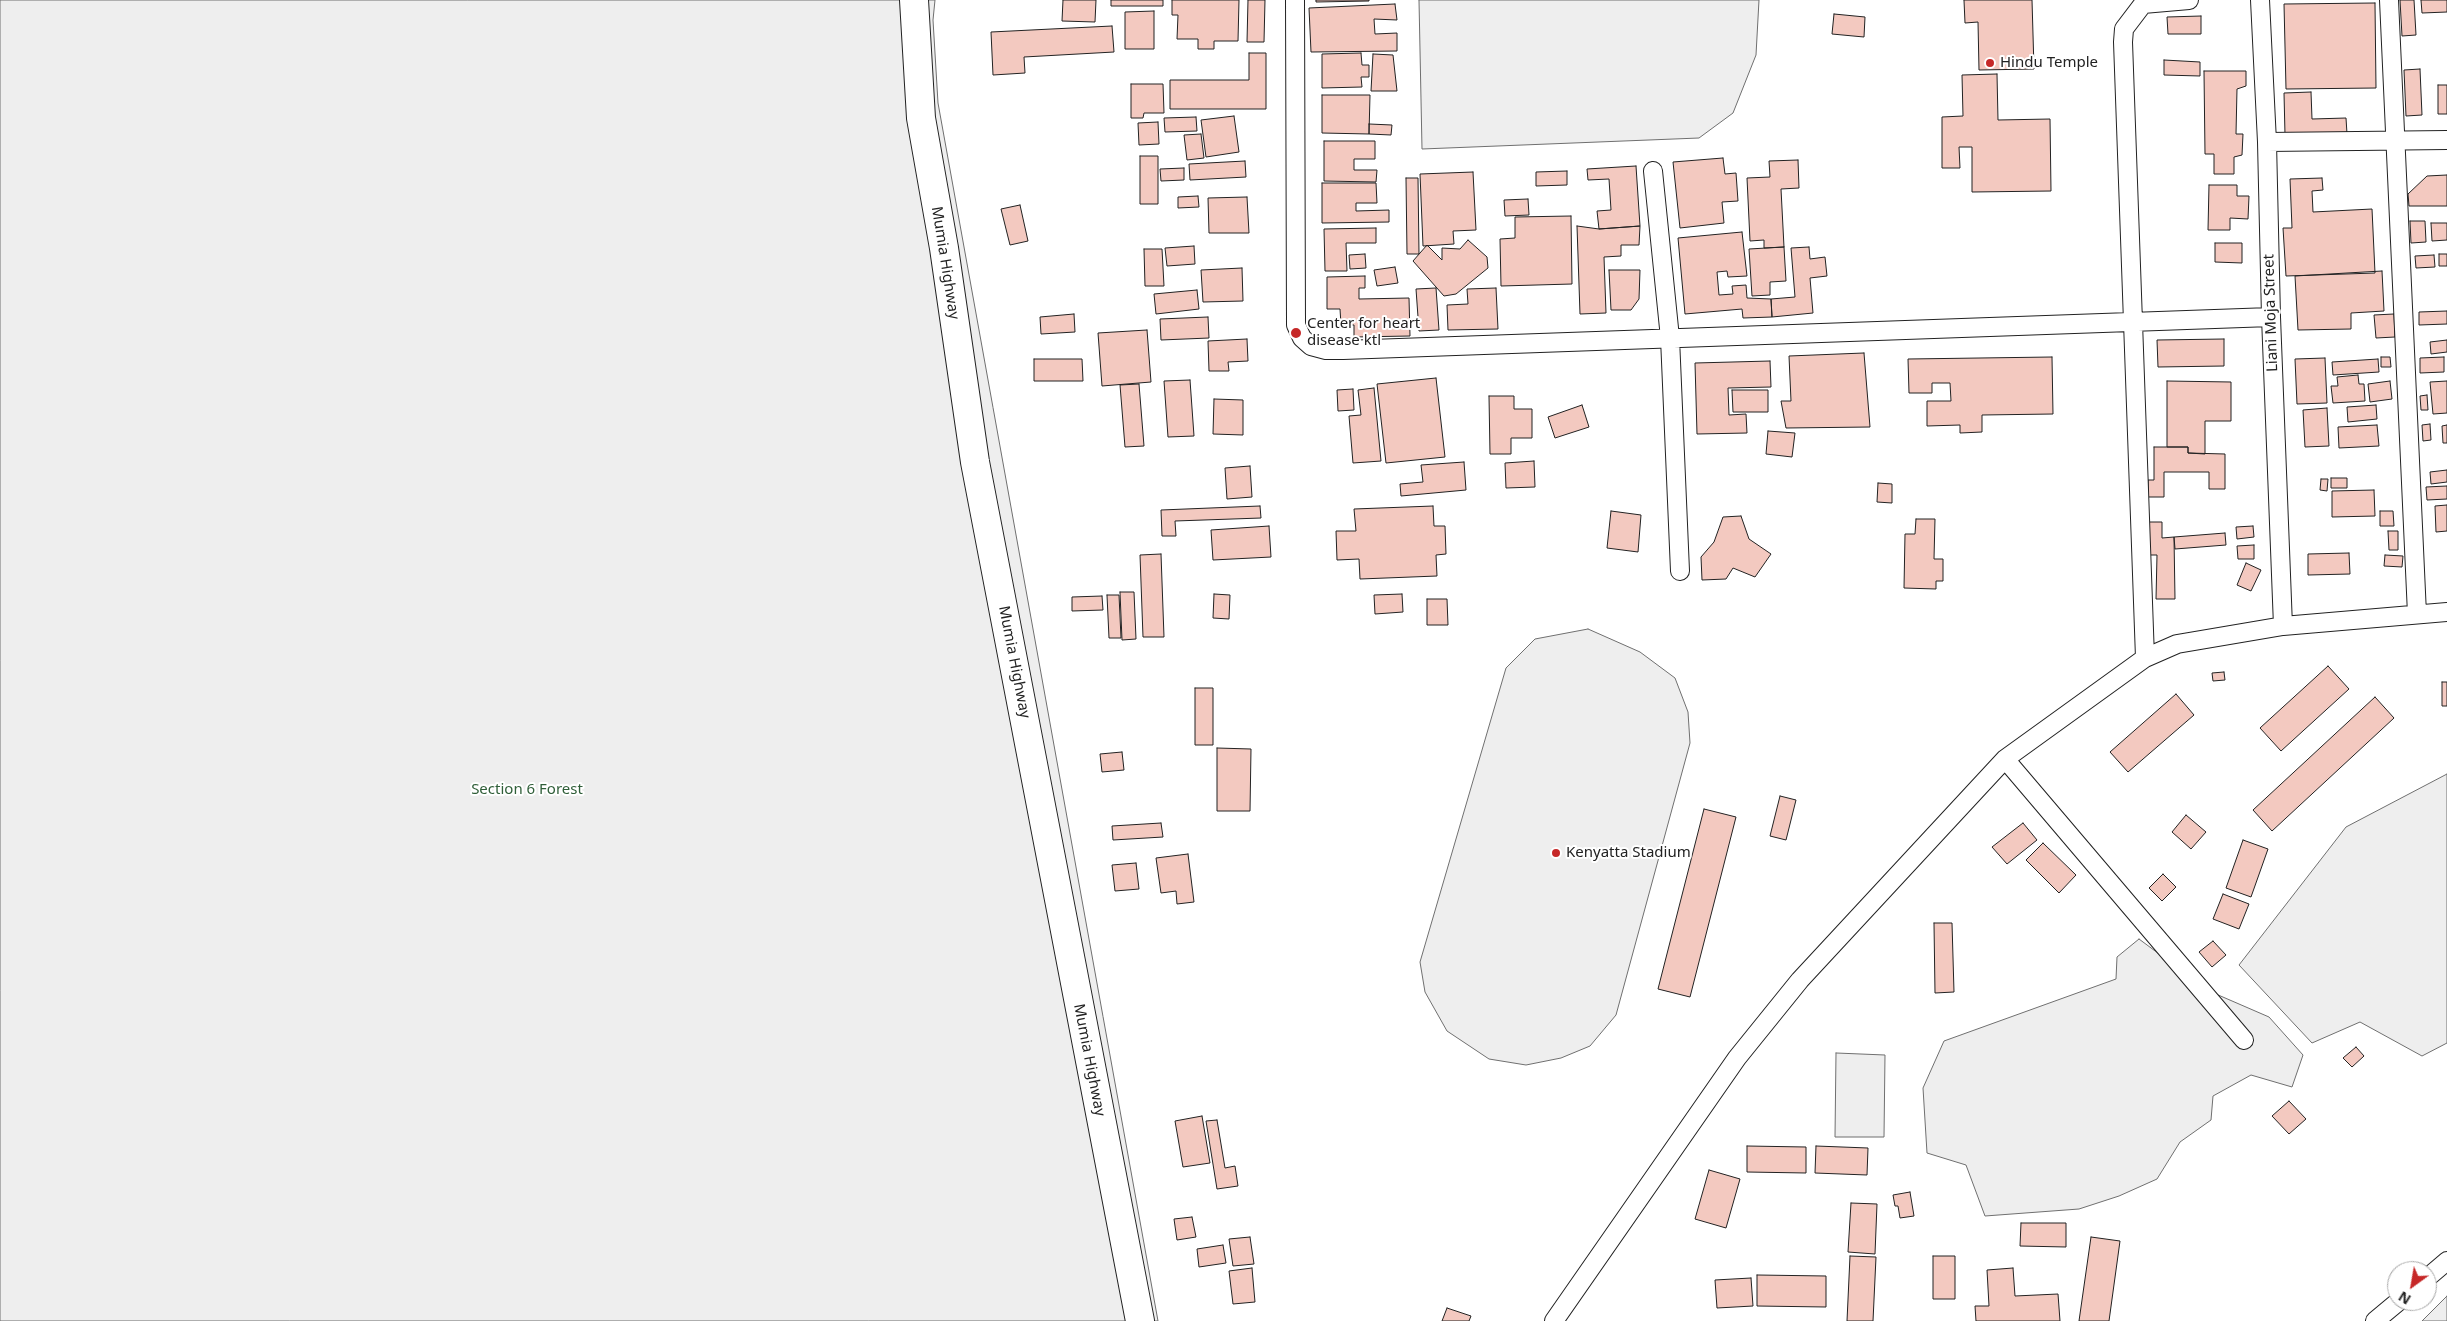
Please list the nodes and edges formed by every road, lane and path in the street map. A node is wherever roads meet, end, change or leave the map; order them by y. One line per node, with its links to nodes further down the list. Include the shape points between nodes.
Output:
1 (914, 0): 23 (highway, Mumia Highway, via 921,118 944,248 975,462)
2 (1294, 0): 12 (street, via 1296,325 1311,346 1343,350)
3 (2189, 0): 11 (street, via 2143,4 2124,29)
4 (2260, 0): 7 (street, Liani Moja Street)
5 (2389, 0): 8 (street)
6 (2447, 140): 8 (street)
7 (2268, 142): 8 (street); 10 (street, Liani Moja Street)
8 (2397, 142): 15 (street)
9 (1653, 171): 12 (street)
10 (2271, 317): 11 (street); 16 (street, Liani Moja Street)
11 (2134, 322): 12 (street); 17 (street)
12 (1670, 338): 13 (street)
13 (1680, 571)
14 (2447, 612): 15 (street)
15 (2417, 614): 16 (street)
16 (2283, 626): 17 (street, via 2177,644)
17 (2144, 658): 18 (street)
18 (2005, 759): 19 (street); 24 (street, via 1800,980 1737,1058)
19 (2244, 1040)
20 (2447, 1261): 21 (street)
21 (2437, 1270)
22 (2387, 1311): 25 (street)
23 (1140, 1321)
24 (1554, 1321)
25 (2375, 1321)

